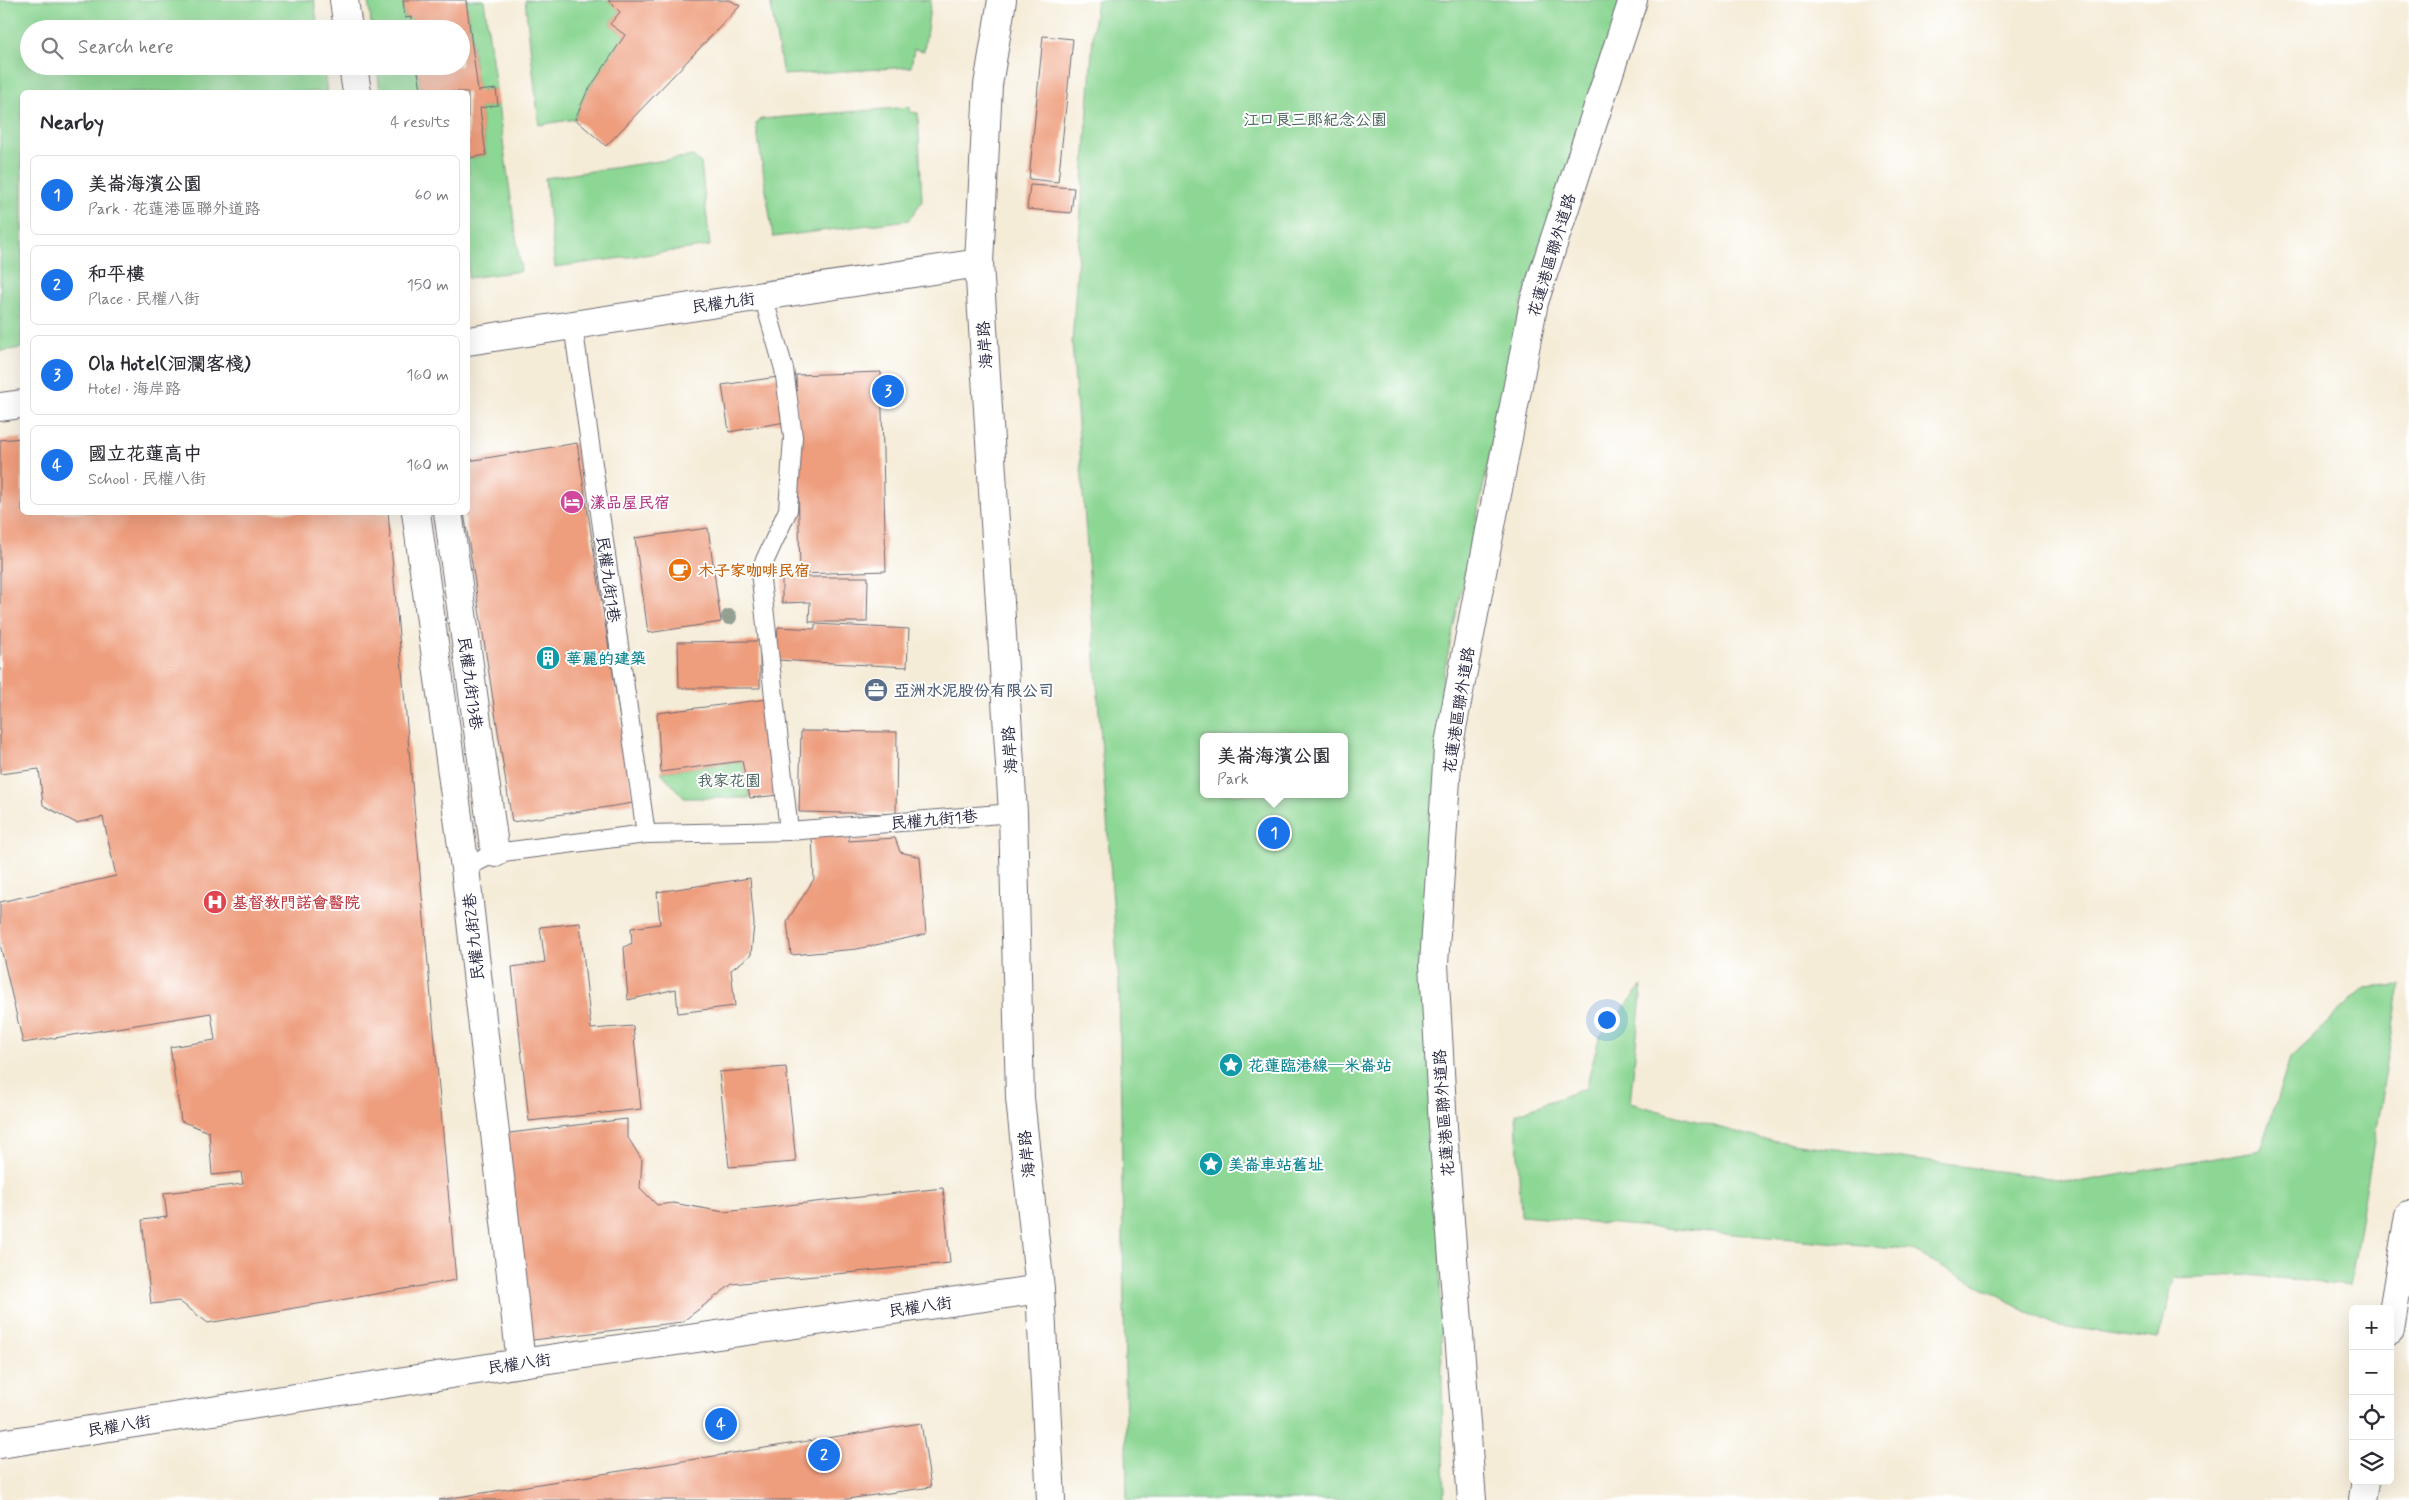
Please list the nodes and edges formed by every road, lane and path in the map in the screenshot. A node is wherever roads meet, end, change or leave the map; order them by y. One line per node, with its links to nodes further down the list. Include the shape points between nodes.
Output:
1 (344, 0): 4 (street)
2 (1002, 0): 7 (street, 海岸路, via 988,85)
3 (1633, 0): 27 (street, 花蓮港區聯外道路, via 1534,302 1448,749 1434,964 1444,1144)
4 (347, 20)
5 (354, 75): 6 (street)
6 (357, 90)
7 (978, 263): 8 (street, 民權九街); 15 (street, 海岸路)
8 (763, 296): 9 (street, 民權九街); 16 (lane, via 784,369 793,437 788,510 760,571)
9 (574, 325): 10 (street, 民權九街); 17 (lane, 民權九街1巷)
10 (470, 341)
11 (20, 404): 12 (street)
12 (0, 407)
13 (416, 515): 19 (street, 民權九街2巷)
14 (448, 515): 18 (street, 民權九街13巷)
15 (1013, 813): 16 (lane, 民權九街1巷); 21 (street, 海岸路, via 1020,1098)
16 (789, 831): 17 (lane, 民權九街1巷)
17 (646, 834): 18 (lane, 民權九街1巷)
18 (495, 853): 19 (lane, 民權九街1巷)
19 (465, 868): 23 (street, 民權九街2巷)
20 (2409, 1215): 22 (street)
21 (1040, 1289): 23 (street, 民權八街); 26 (street, 海岸路)
22 (2394, 1306)
23 (521, 1363): 24 (street, 民權八街)
24 (0, 1444)
25 (2365, 1485): 28 (street)
26 (1051, 1500)
27 (1472, 1500)
28 (2363, 1500)

